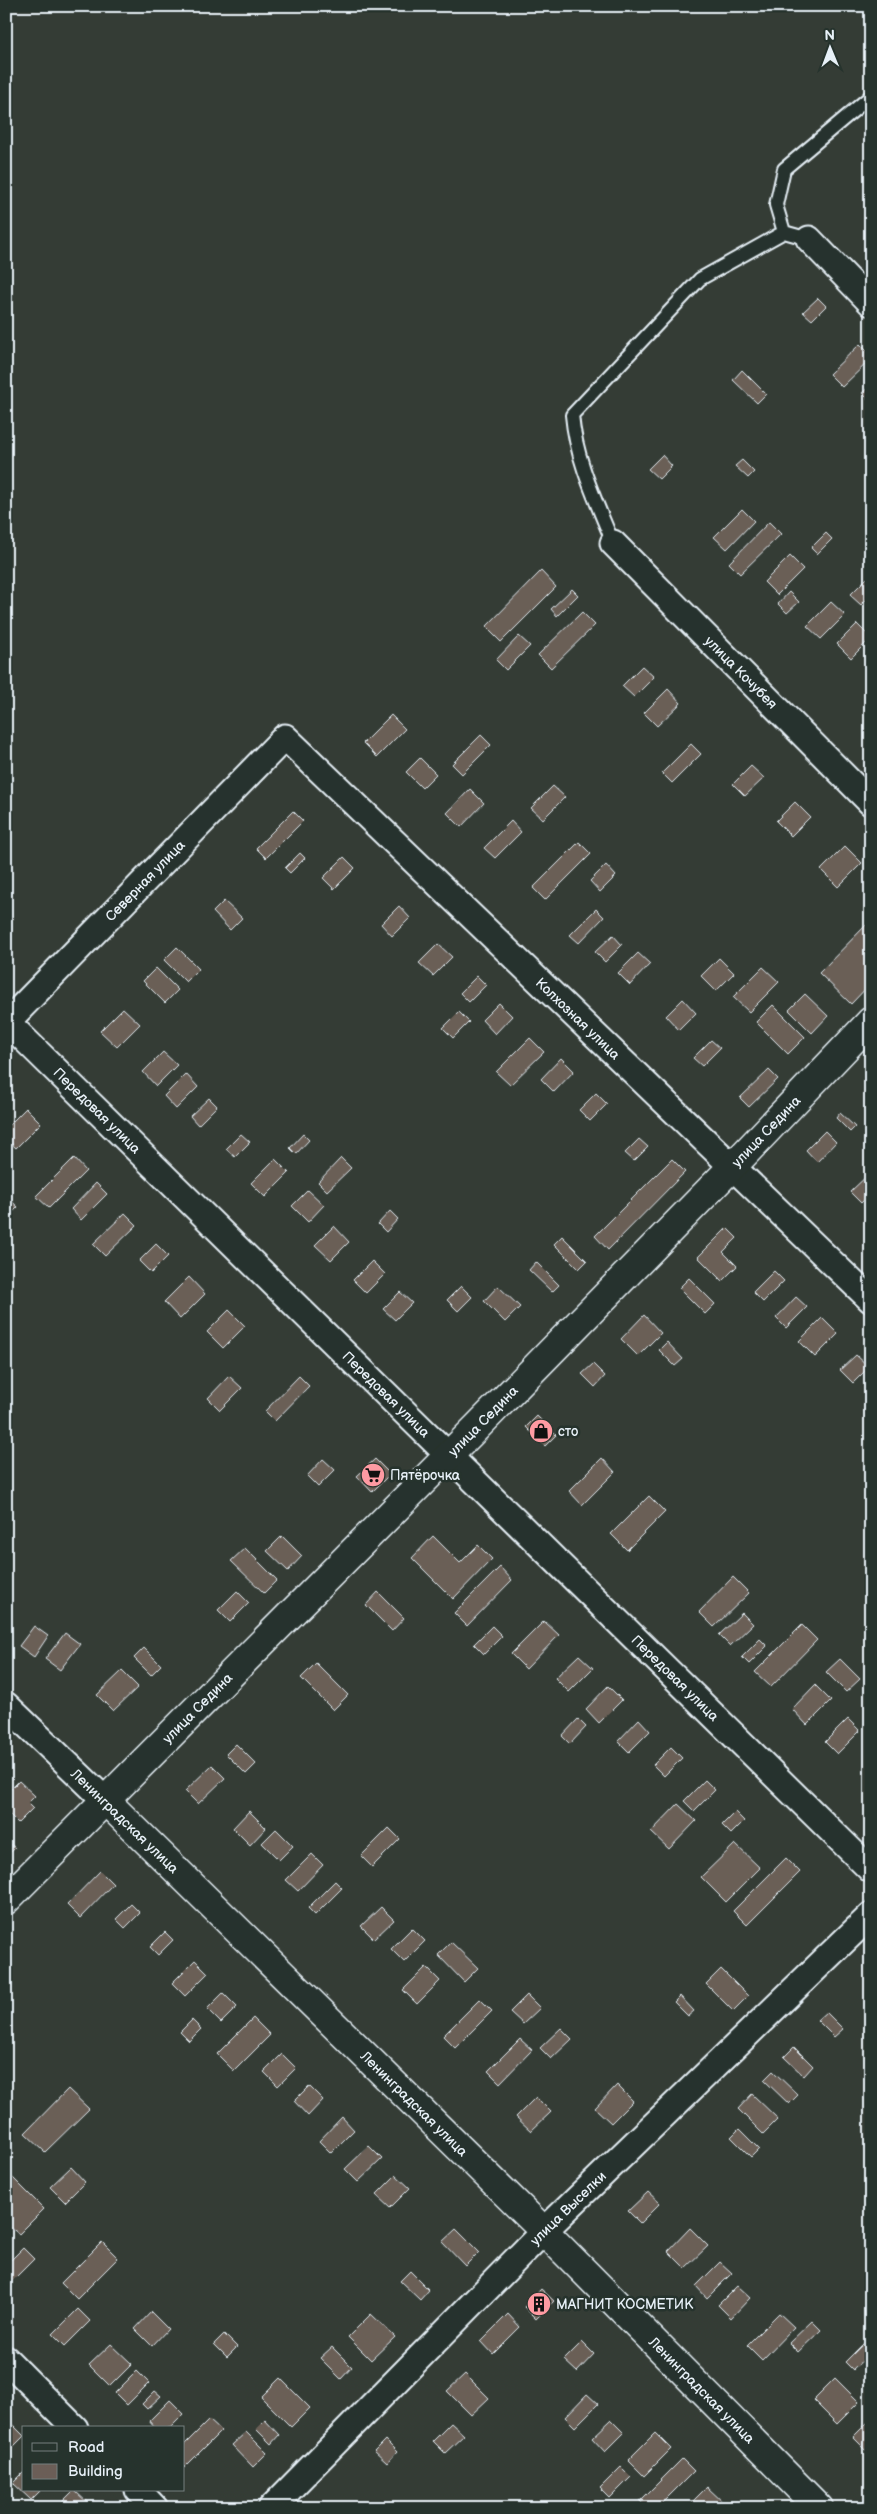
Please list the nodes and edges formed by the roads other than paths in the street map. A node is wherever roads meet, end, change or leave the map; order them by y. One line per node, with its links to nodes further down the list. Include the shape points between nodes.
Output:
1 (871, 96): 2 (lane, via 784,169 776,205)
2 (784, 232): 3 (lane); 5 (lane, via 700,279 572,415 579,458)
3 (808, 239): 4 (street)
4 (871, 303)
5 (613, 543): 7 (street, улица Кочубея)
6 (285, 737): 9 (street, Северная улица); 10 (street, Колхозная улица)
7 (871, 802)
8 (871, 1020): 10 (main road, улица Седина)
9 (7, 1023): 12 (street, Передовая улица)
10 (733, 1166): 11 (street, Колхозная улица); 12 (main road, улица Седина)
11 (871, 1300)
12 (448, 1456): 14 (main road, улица Седина); 15 (street, Передовая улица)
13 (6, 1705): 14 (street, Ленинградская улица)
14 (106, 1802): 16 (main road, улица Седина); 18 (main road, Ленинградская улица)
15 (871, 1870)
16 (6, 1900)
17 (871, 1915): 18 (street, улица Выселки)
18 (544, 2232): 23 (street, улица Выселки); 24 (main road, Ленинградская улица)
19 (6, 2358): 20 (street)
20 (73, 2426)
21 (140, 2492): 22 (street)
22 (155, 2508)
23 (272, 2508)
24 (820, 2508)

